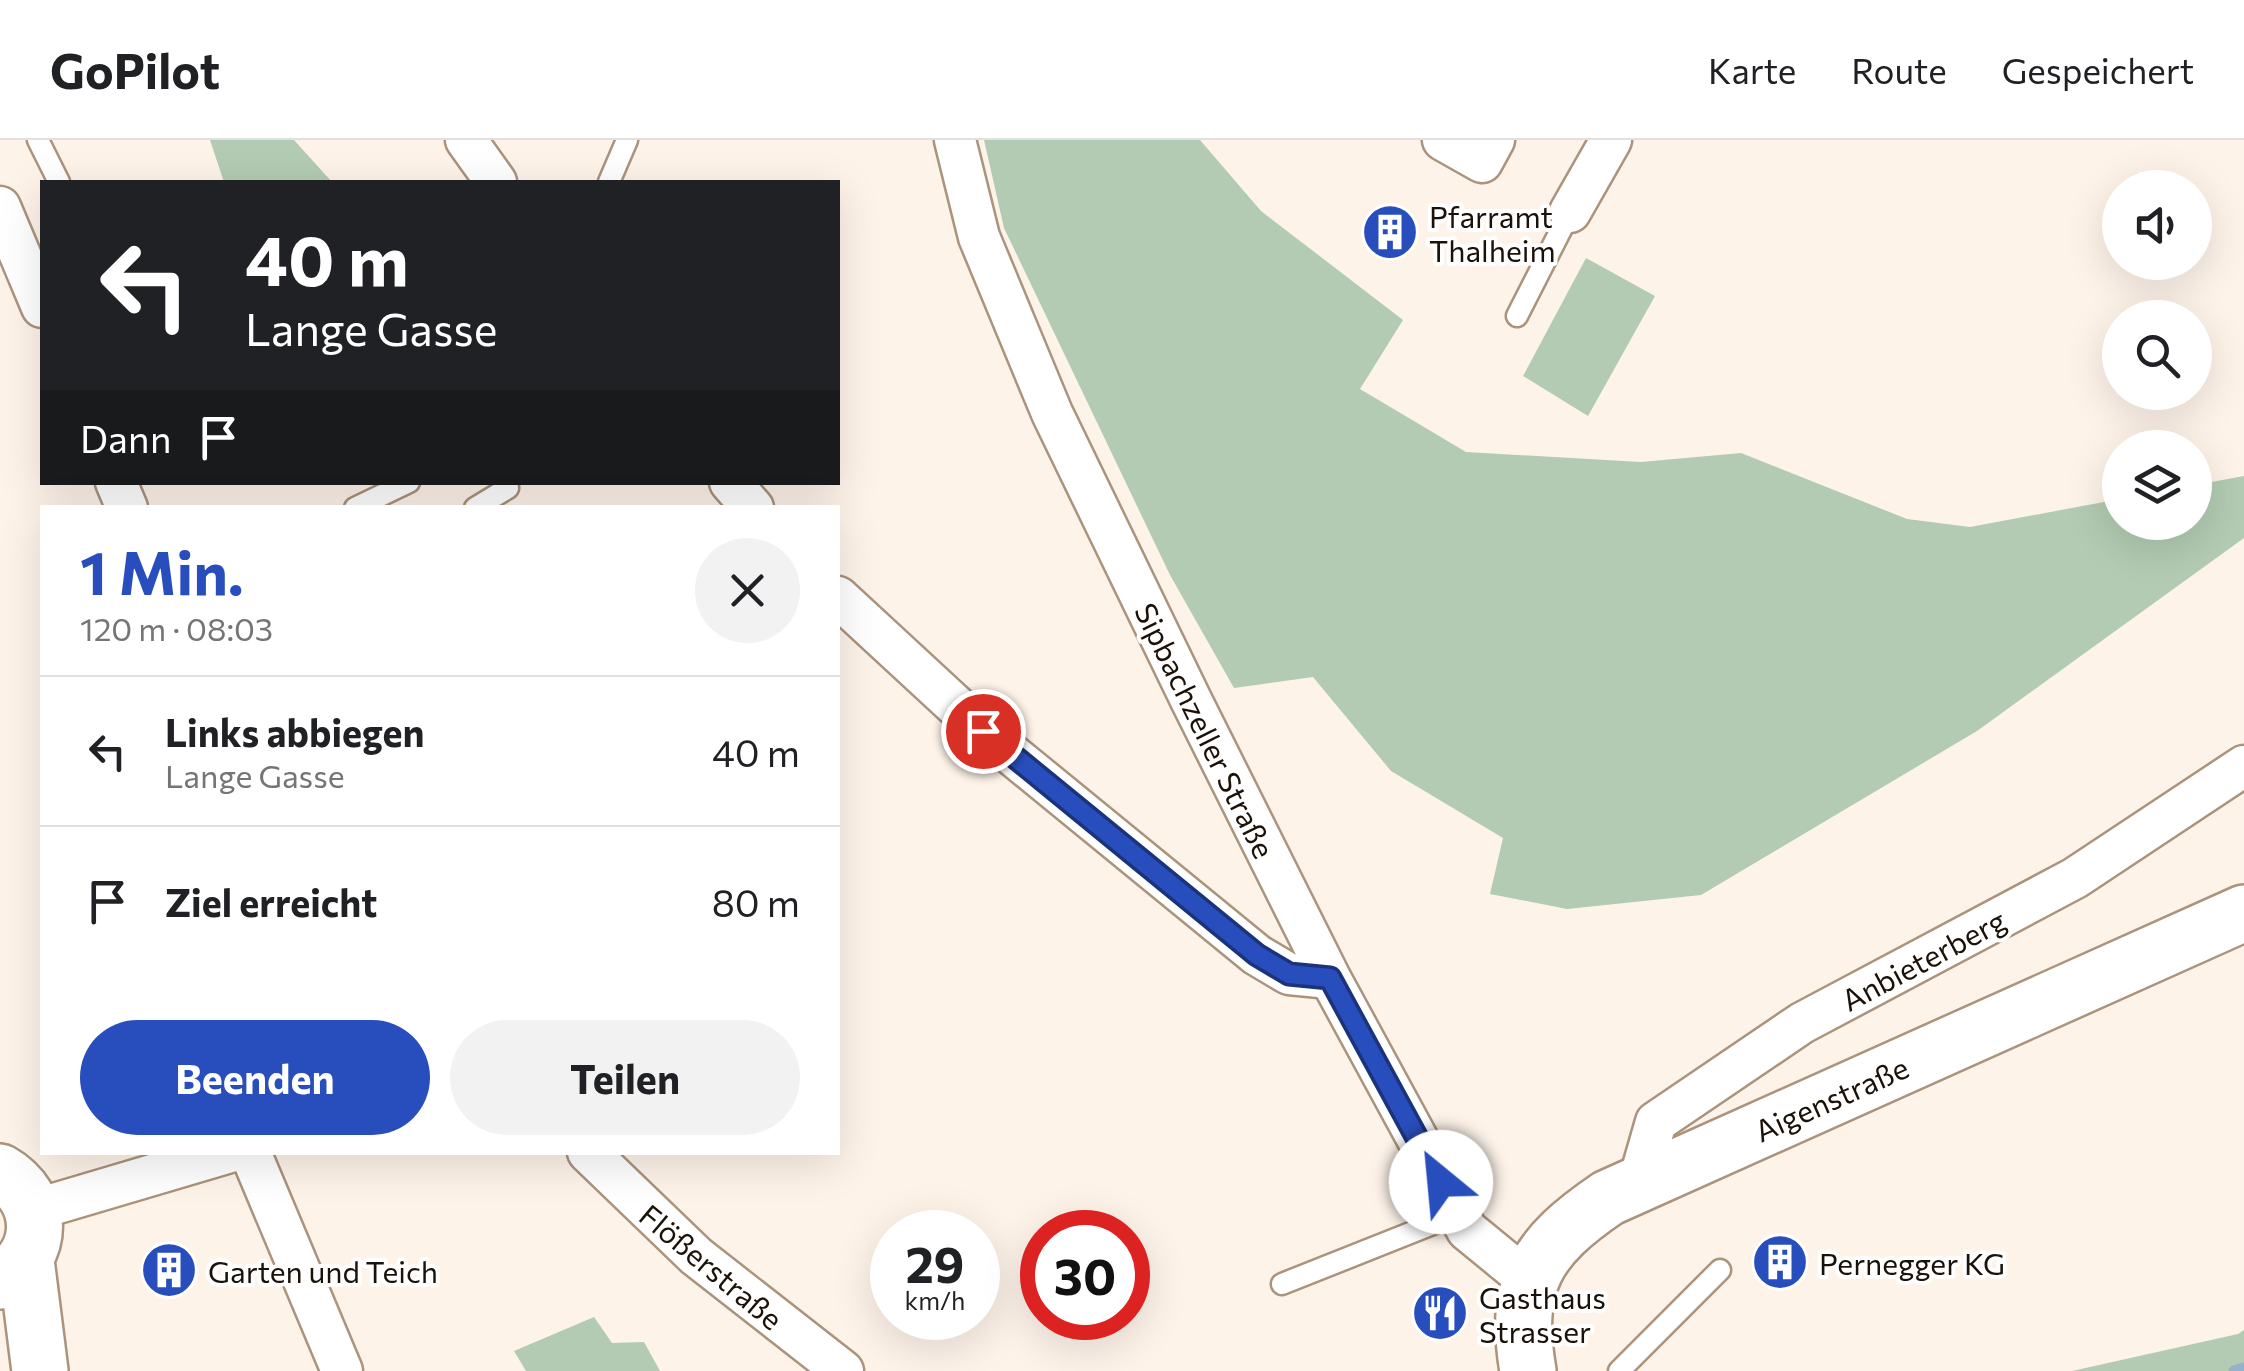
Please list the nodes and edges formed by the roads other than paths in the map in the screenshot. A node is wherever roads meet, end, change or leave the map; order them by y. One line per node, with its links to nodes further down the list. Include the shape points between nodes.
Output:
1 (38, 140): 8 (lane)
2 (466, 140): 9 (street)
3 (627, 140): 10 (lane)
4 (955, 140): 24 (street, Sipbachzeller Straße, via 979,236 1052,413)
5 (1442, 140): 6 (street, via 1482,162)
6 (1494, 140)
7 (1611, 140): 12 (street)
8 (59, 180)
9 (495, 180)
10 (610, 180)
11 (0, 207): 13 (street)
12 (1570, 212): 14 (lane)
13 (40, 302)
14 (1517, 316)
15 (403, 485): 18 (lane)
16 (506, 485): 19 (lane)
17 (733, 485): 20 (street)
18 (360, 505)
19 (479, 505)
20 (750, 505)
21 (840, 599): 24 (street, via 996,742 1257,955 1289,974)
22 (2244, 766): 28 (street, Anbieterberg, via 2074,878 1802,1023 1656,1122)
23 (2244, 913): 28 (street, Aigenstraße)
24 (1330, 978): 29 (street, Sipbachzeller Straße)
25 (222, 1155): 30 (street)
26 (251, 1155): 37 (street)
27 (591, 1155): 38 (street, Flößerstraße, via 696,1256)
28 (1638, 1181): 32 (street, Aigenstraße, via 1559,1234)
29 (1458, 1214): 32 (street, Sipbachzeller Straße, via 1467,1230); 33 (lane)
30 (15, 1231): 36 (street)
31 (1720, 1270): 40 (lane)
32 (1528, 1280): 39 (street, Aigenstraße, via 1522,1308)
33 (1282, 1284)
34 (0, 1346): 35 (street)
35 (16, 1371)
36 (40, 1371)
37 (342, 1371)
38 (843, 1371)
39 (1528, 1371)
40 (1619, 1371)

